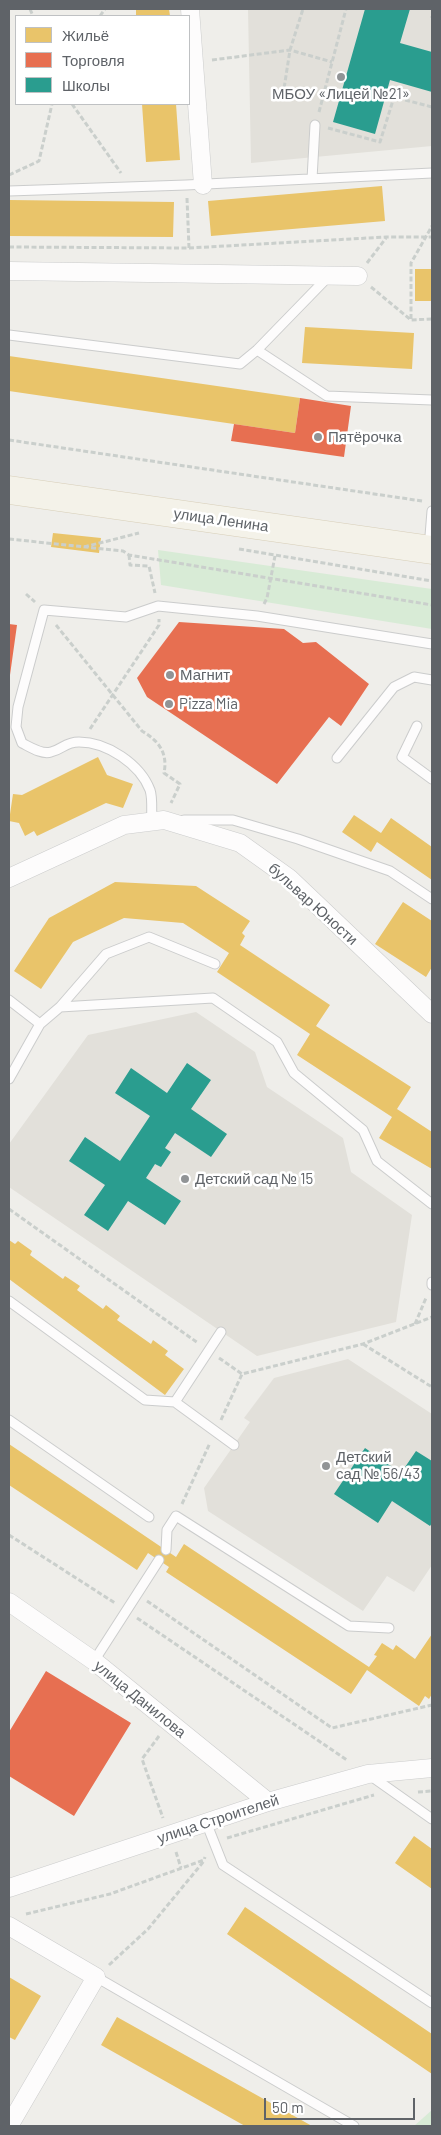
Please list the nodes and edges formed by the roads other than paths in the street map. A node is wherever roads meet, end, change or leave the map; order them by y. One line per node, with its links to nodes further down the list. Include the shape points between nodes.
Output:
1 (190, 9): 5 (street, via 194,62)
2 (316, 125): 4 (lane)
3 (432, 173): 4 (lane)
4 (312, 179): 5 (lane)
5 (194, 185): 6 (lane)
6 (9, 191)
7 (9, 272): 8 (street)
8 (330, 275): 9 (street); 11 (lane)
9 (358, 276)
10 (9, 335): 11 (lane, via 240,364)
11 (257, 350): 12 (lane, via 326,396)
12 (432, 400)
13 (9, 490): 15 (main road, улица Ленина)
14 (432, 511): 15 (lane)
15 (431, 550)
16 (432, 644): 21 (lane, via 257,616 158,606 126,617 44,610 18,708 16,727 22,743 38,751 51,752 66,743 81,742 107,748 126,759 139,774 150,791)
17 (432, 680): 19 (lane, via 414,677 394,687)
18 (417, 726): 20 (lane, via 402,757)
19 (337, 758)
20 (432, 779)
21 (158, 820): 22 (street, бульвар Юности, via 124,825); 23 (lane, via 233,820 390,871); 27 (street, бульвар Юности, via 240,843 289,878)
22 (9, 878)
23 (432, 900)
24 (215, 964): 26 (lane, via 149,937 106,954)
25 (9, 1000): 28 (lane)
26 (60, 1007): 28 (lane); 30 (lane, via 213,998 277,1042 294,1073 364,1130 377,1162)
27 (432, 1014)
28 (40, 1024): 29 (lane)
29 (9, 1079)
30 (432, 1204)
31 (9, 1301): 33 (lane, via 145,1400)
32 (222, 1332): 33 (lane)
33 (175, 1402): 35 (lane)
34 (9, 1420): 36 (lane)
35 (234, 1445)
36 (149, 1518)
37 (166, 1550): 40 (lane, via 167,1530 176,1516 349,1626)
38 (159, 1560): 41 (lane)
39 (9, 1602): 41 (street, улица Данилова)
40 (389, 1628)
41 (94, 1661): 44 (street, улица Данилова)
42 (432, 1768): 43 (street, улица Строителей)
43 (368, 1774): 44 (street, улица Строителей); 45 (lane)
44 (268, 1802): 46 (street, улица Строителей)
45 (432, 1819)
46 (206, 1822): 47 (street, улица Строителей); 50 (lane, via 223,1865)
47 (9, 1888)
48 (13, 1921): 49 (street)
49 (96, 1977): 51 (street); 52 (lane)
50 (432, 2003)
51 (13, 2125)
52 (354, 2126)

